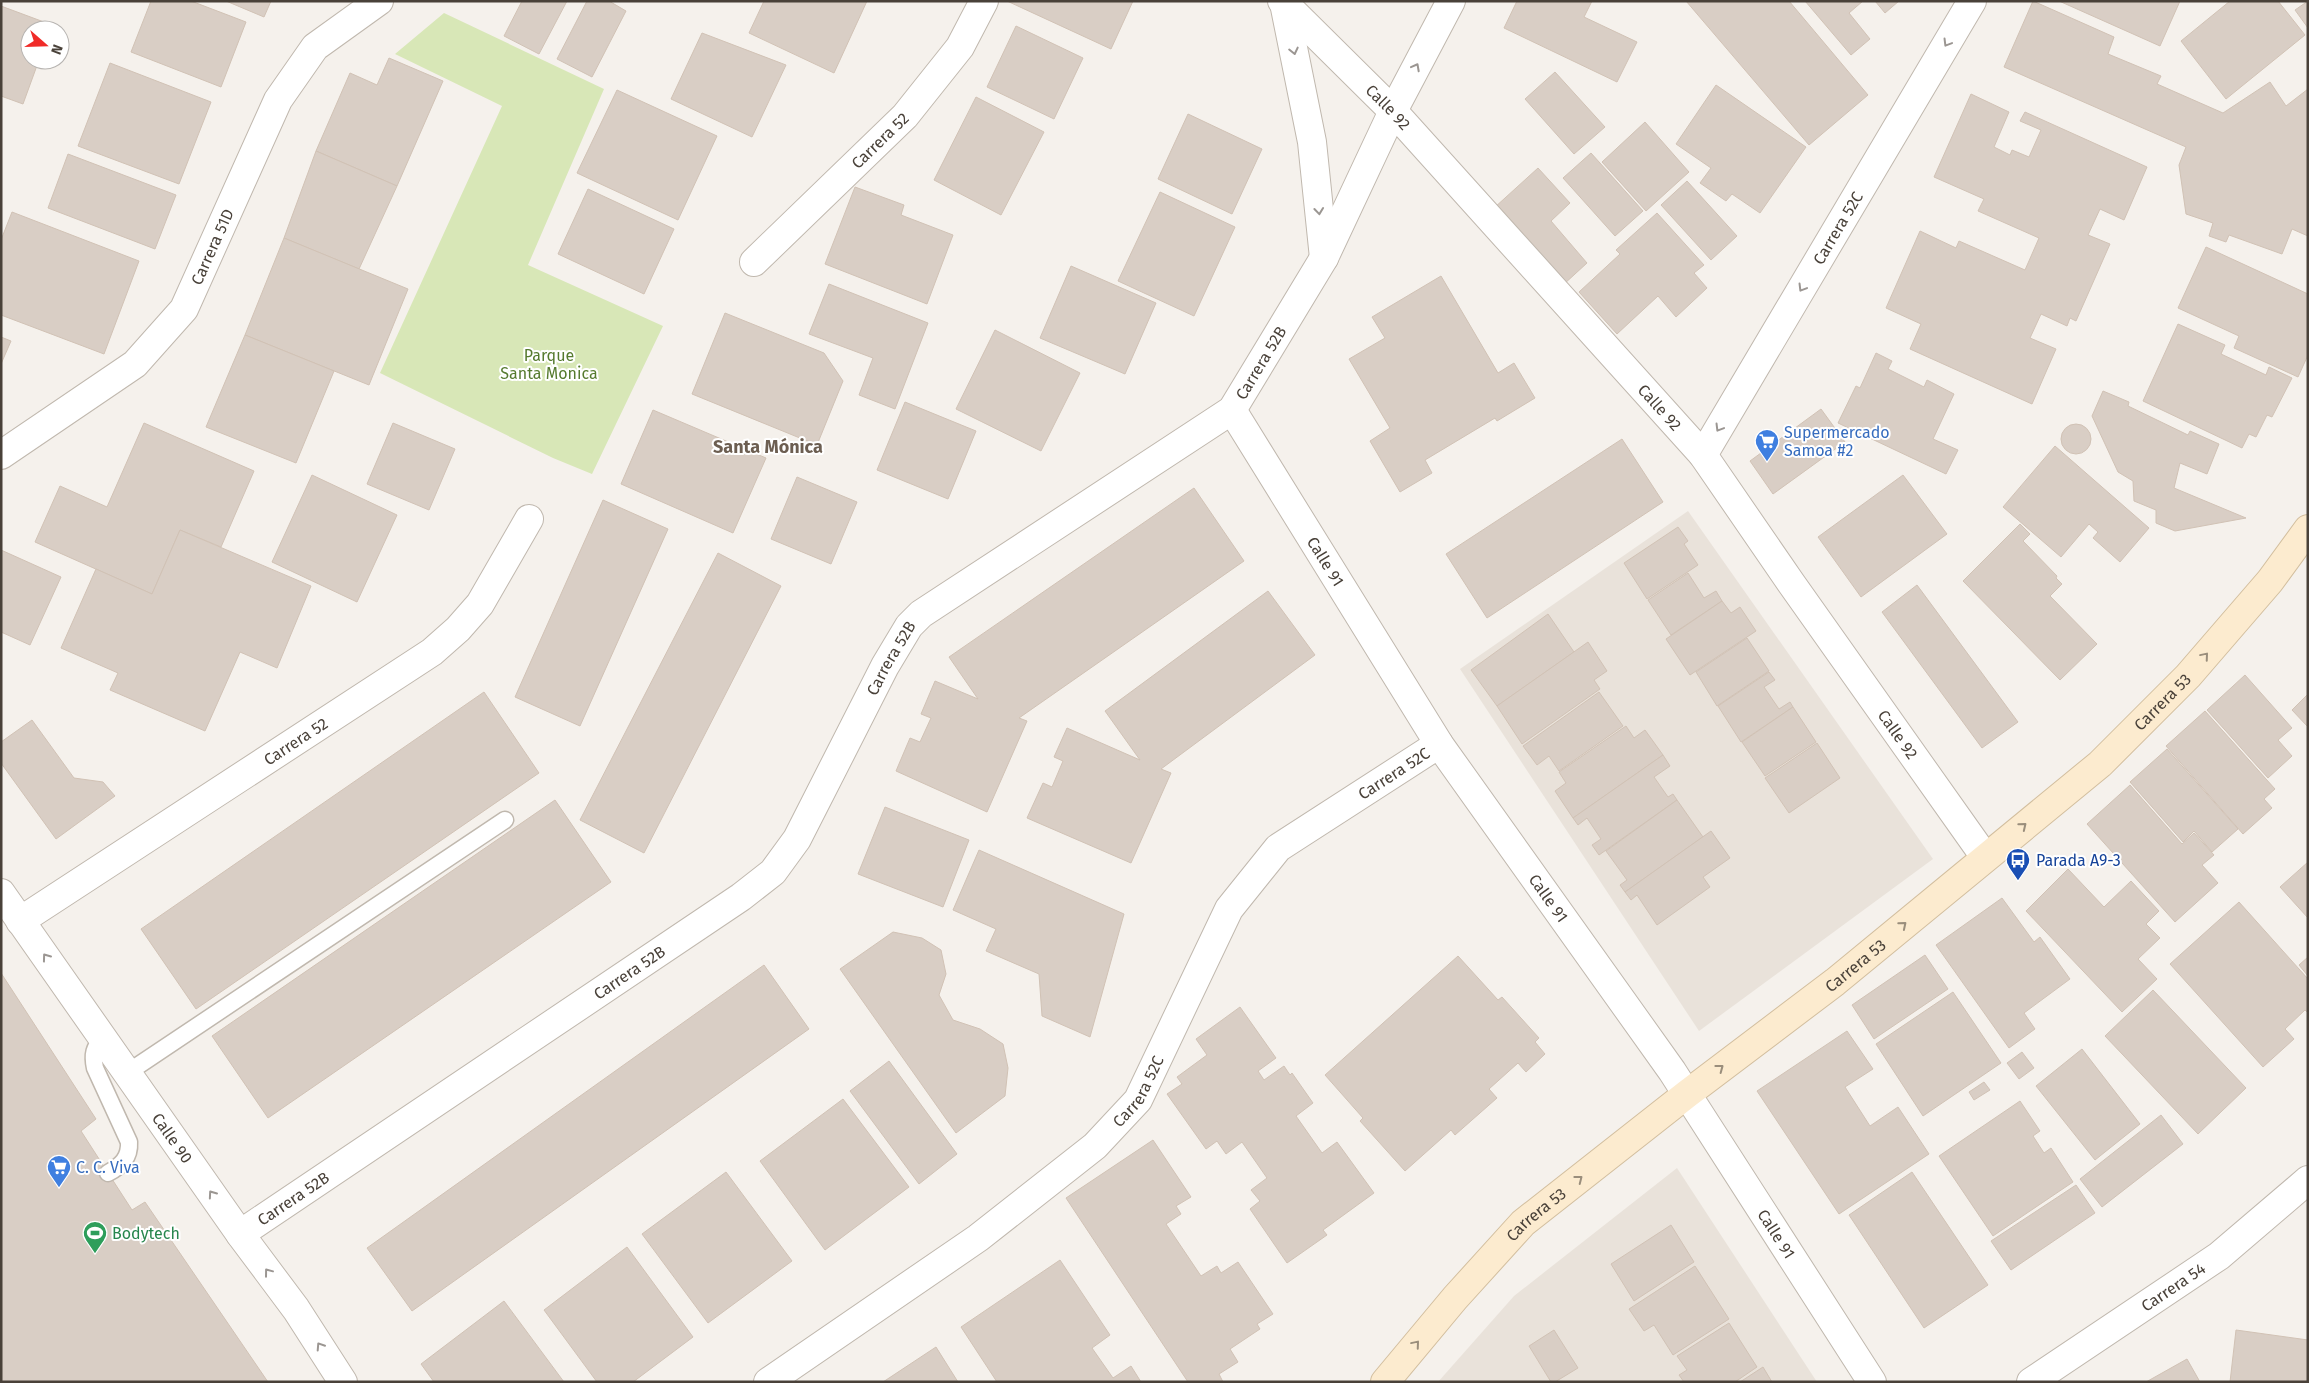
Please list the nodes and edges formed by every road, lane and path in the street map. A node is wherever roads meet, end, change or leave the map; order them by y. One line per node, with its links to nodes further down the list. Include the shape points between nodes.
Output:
1 (378, 1): 10 (street, Carrera 51D, via 315,47 278,100 184,309 135,364)
2 (984, 1): 8 (street, Carrera 52, via 960,47 905,116)
3 (1451, 1): 6 (street, Carrera 52B, one-way to 3)
4 (1972, 1): 11 (street, Carrera 52C, one-way to 11)
5 (1283, 2): 6 (street, Calle 92); 7 (street, one-way to 7, via 1312,142)
6 (1393, 111): 7 (street, Carrera 52B); 11 (street, Calle 92)
7 (1324, 258): 9 (street, Carrera 52B)
8 (754, 262)
9 (1232, 410): 14 (street, Calle 91); 24 (street, Carrera 52B, via 922,614 909,626 884,666 797,839 773,872 741,897)
10 (1, 455)
11 (1703, 455): 16 (street, Calle 92)
12 (530, 519): 18 (street, Carrera 52, via 480,604 432,652)
13 (2308, 529): 16 (main road, Carrera 53, one-way to 13, via 2100,764 2188,676 2270,581)
14 (1439, 744): 21 (street, Calle 91); 26 (street, Carrera 52C, via 1278,848 1228,909 1138,1100 1095,1146 978,1238)
15 (505, 820): 20 (lane)
16 (1985, 857): 21 (main road, Carrera 53, one-way to 16, via 1835,982)
17 (1, 893): 18 (street, Calle 90)
18 (20, 921): 19 (street, Calle 90, one-way to 18)
19 (103, 1037): 20 (street, Calle 90); 22 (lane, via 92,1056 130,1149 122,1164)
20 (127, 1072): 24 (street, Calle 90, one-way to 20)
21 (1687, 1094): 27 (main road, Carrera 53, one-way to 21, via 1523,1223); 28 (street, Calle 91)
22 (108, 1173)
23 (2308, 1180): 29 (street, Carrera 54, via 2219,1256)
24 (240, 1234): 25 (street, Calle 90, one-way to 24, via 296,1309)
25 (343, 1382)
26 (768, 1382)
27 (1385, 1382)
28 (1872, 1382)
29 (2030, 1382)

